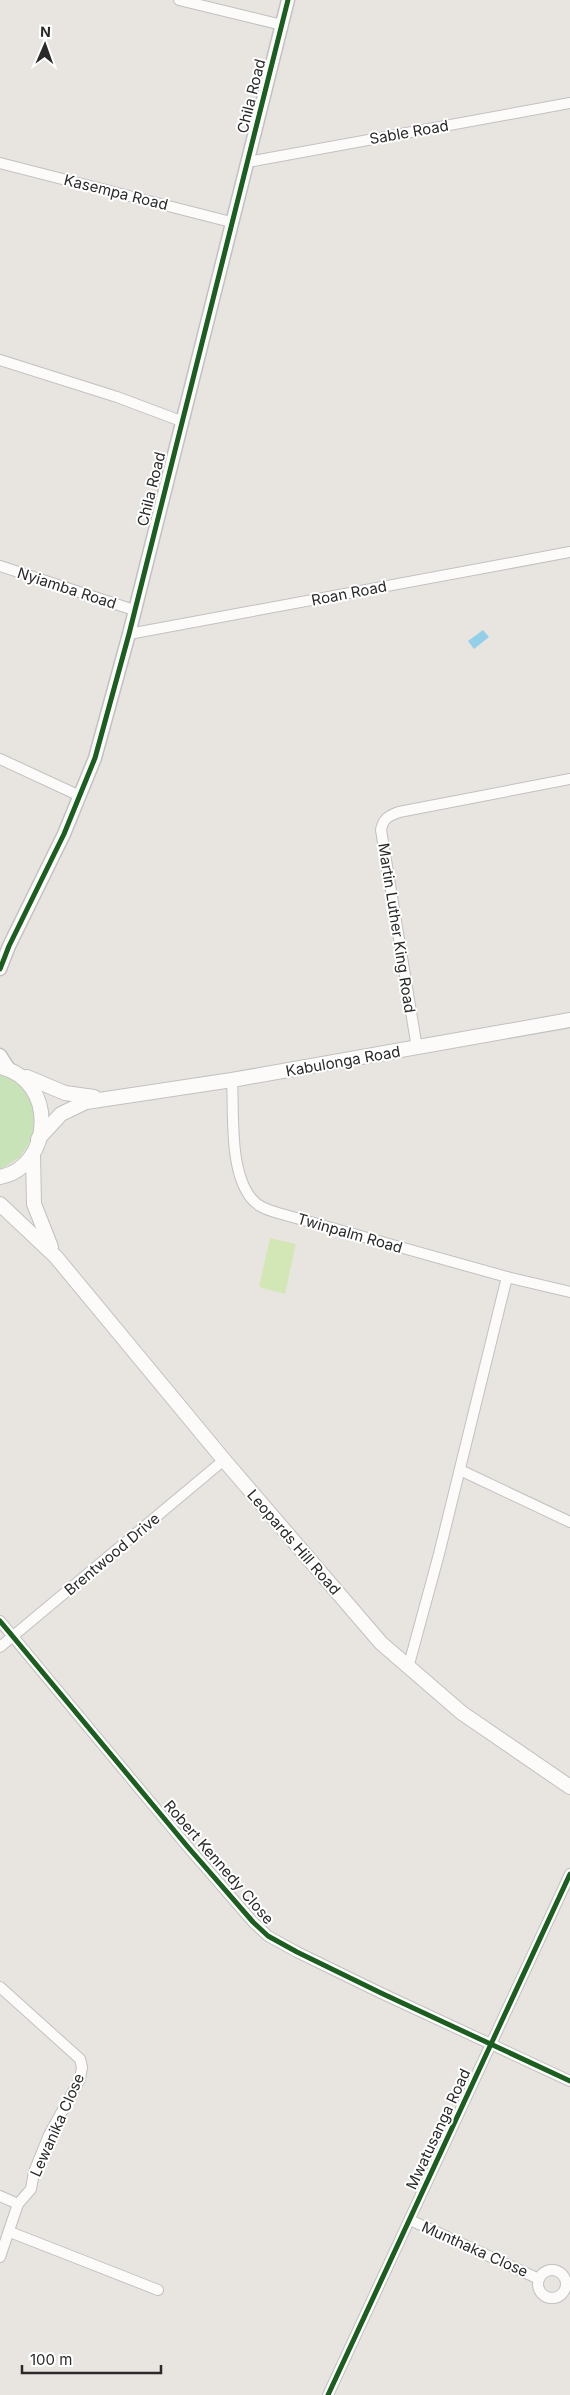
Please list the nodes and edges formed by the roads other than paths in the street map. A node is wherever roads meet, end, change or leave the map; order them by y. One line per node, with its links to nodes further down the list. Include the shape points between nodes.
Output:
1 (179, 0): 3 (street)
2 (288, 0): 3 (street, Chila Road)
3 (282, 25): 5 (street, Chila Road)
4 (570, 103): 5 (street, Sable Road)
5 (248, 162): 7 (street, Chila Road)
6 (0, 163): 7 (street, Kasempa Road)
7 (231, 222): 9 (street, Chila Road)
8 (0, 360): 9 (street)
9 (181, 421): 12 (street, Chila Road)
10 (570, 552): 13 (street, Roan Road)
11 (0, 566): 12 (street, Nyiamba Road)
12 (134, 610): 13 (street, Chila Road)
13 (129, 634): 16 (street, Chila Road, via 95,758)
14 (0, 759): 16 (street)
15 (570, 779): 20 (street, Martin Luther King Road, via 399,812 383,822 380,830)
16 (80, 796): 17 (street, Chila Road, via 45,874)
17 (4, 944): 18 (street, Chila Road)
18 (0, 970)
19 (570, 1020): 20 (main road, Kabulonga Road)
20 (417, 1048): 24 (main road, Kabulonga Road)
21 (0, 1055): 22 (street)
22 (4, 1068): 23 (main road, Kabulonga Road)
23 (22, 1075): 25 (main road, Kabulonga Road, via 73,1095); 26 (main road, via 34,1088 39,1100 41,1124)
24 (232, 1080): 25 (main road, Kabulonga Road); 31 (street, Twinpalm Road, via 237,1165 244,1185 259,1206)
25 (116, 1097): 26 (main road, Kabulonga Road, via 86,1102 68,1110 54,1120)
26 (38, 1139): 27 (main road, Leopards Hill Road)
27 (33, 1155): 28 (main road, via 17,1169); 30 (main road, Leopards Hill Road, via 34,1204)
28 (0, 1177)
29 (0, 1204): 30 (main road, Leopards Hill Road)
30 (56, 1257): 33 (main road, Leopards Hill Road)
31 (507, 1277): 32 (street, Twinpalm Road); 34 (street)
32 (570, 1292)
33 (224, 1460): 37 (street, Brentwood Drive); 39 (main road, Leopards Hill Road, via 381,1643)
34 (460, 1470): 35 (street); 39 (street)
35 (570, 1522)
36 (0, 1621): 37 (street, Robert Kennedy Close)
37 (13, 1636): 38 (street, Brentwood Drive); 43 (street, Robert Kennedy Close, via 186,1846 268,1936)
38 (0, 1647)
39 (408, 1668): 40 (main road, Leopards Hill Road, via 462,1713)
40 (570, 1787)
41 (570, 1874): 43 (street, Mwatusanga Road)
42 (0, 1987): 46 (street, Lewanika Close, via 80,2059 82,2067 80,2079 54,2124 34,2172 31,2189)
43 (491, 2044): 44 (street, Robert Kennedy Close); 47 (street, Mwatusanga Road)
44 (570, 2081)
45 (0, 2196): 46 (street)
46 (18, 2204): 48 (street, Lewanika Close)
47 (410, 2220): 50 (street, Munthaka Close); 52 (street, Mwatusanga Road)
48 (10, 2232): 49 (street, Lewanika Close); 51 (street)
49 (0, 2257)
50 (539, 2278)
51 (158, 2290)
52 (328, 2395)

